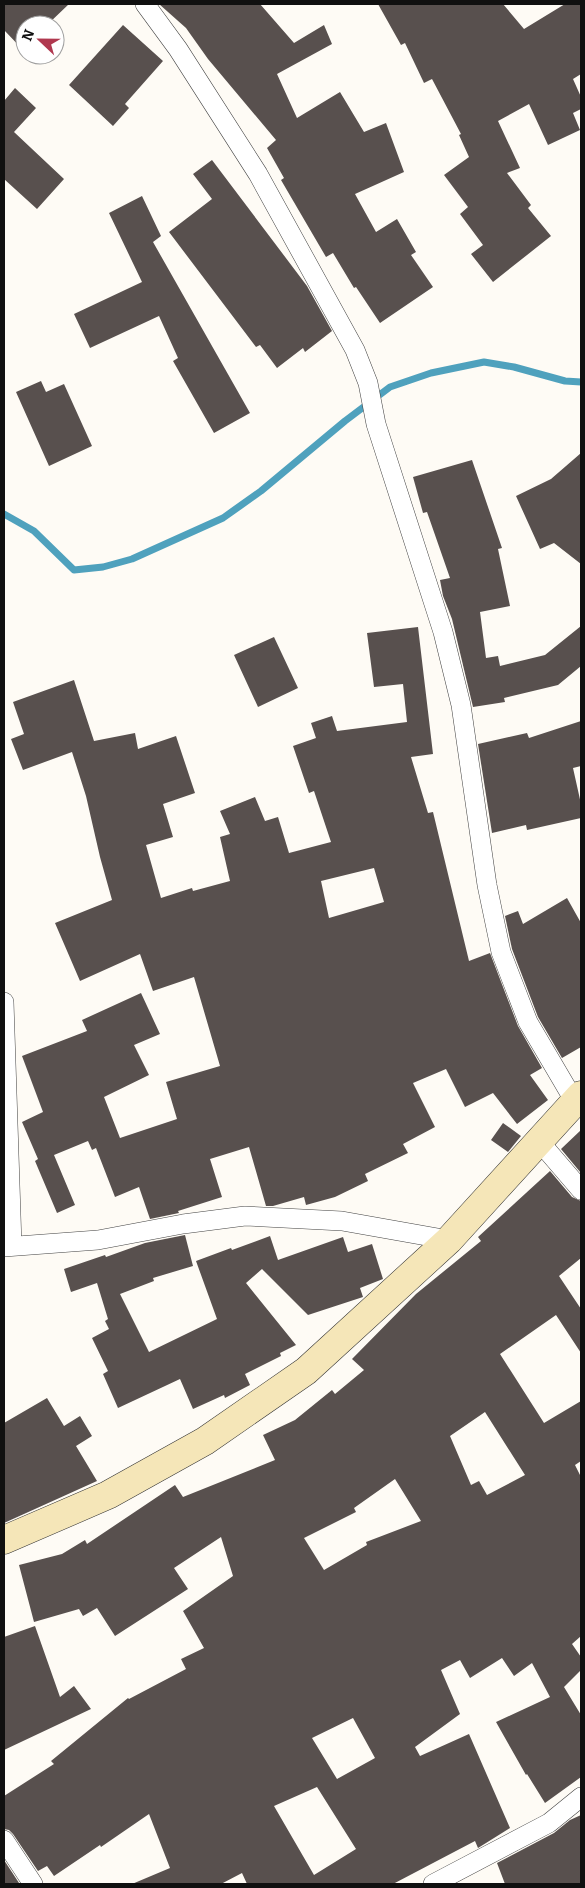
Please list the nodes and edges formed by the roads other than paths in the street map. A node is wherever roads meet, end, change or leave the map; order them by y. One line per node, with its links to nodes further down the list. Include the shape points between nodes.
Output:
1 (145, 4): 3 (street, via 178,49 258,174 355,350 368,383 376,424 443,632 461,705 487,884 502,952 528,1022)
2 (4, 1002): 7 (street)
3 (578, 1098): 4 (street)
4 (540, 1141): 5 (street); 6 (street)
5 (581, 1190)
6 (449, 1240): 7 (street, via 342,1221 246,1216 98,1240); 8 (street, via 306,1371 205,1441 108,1496)
7 (8, 1246)
8 (4, 1540)
9 (581, 1797): 12 (street, via 549,1823)
10 (4, 1840): 11 (street)
11 (33, 1884)
12 (432, 1884)

